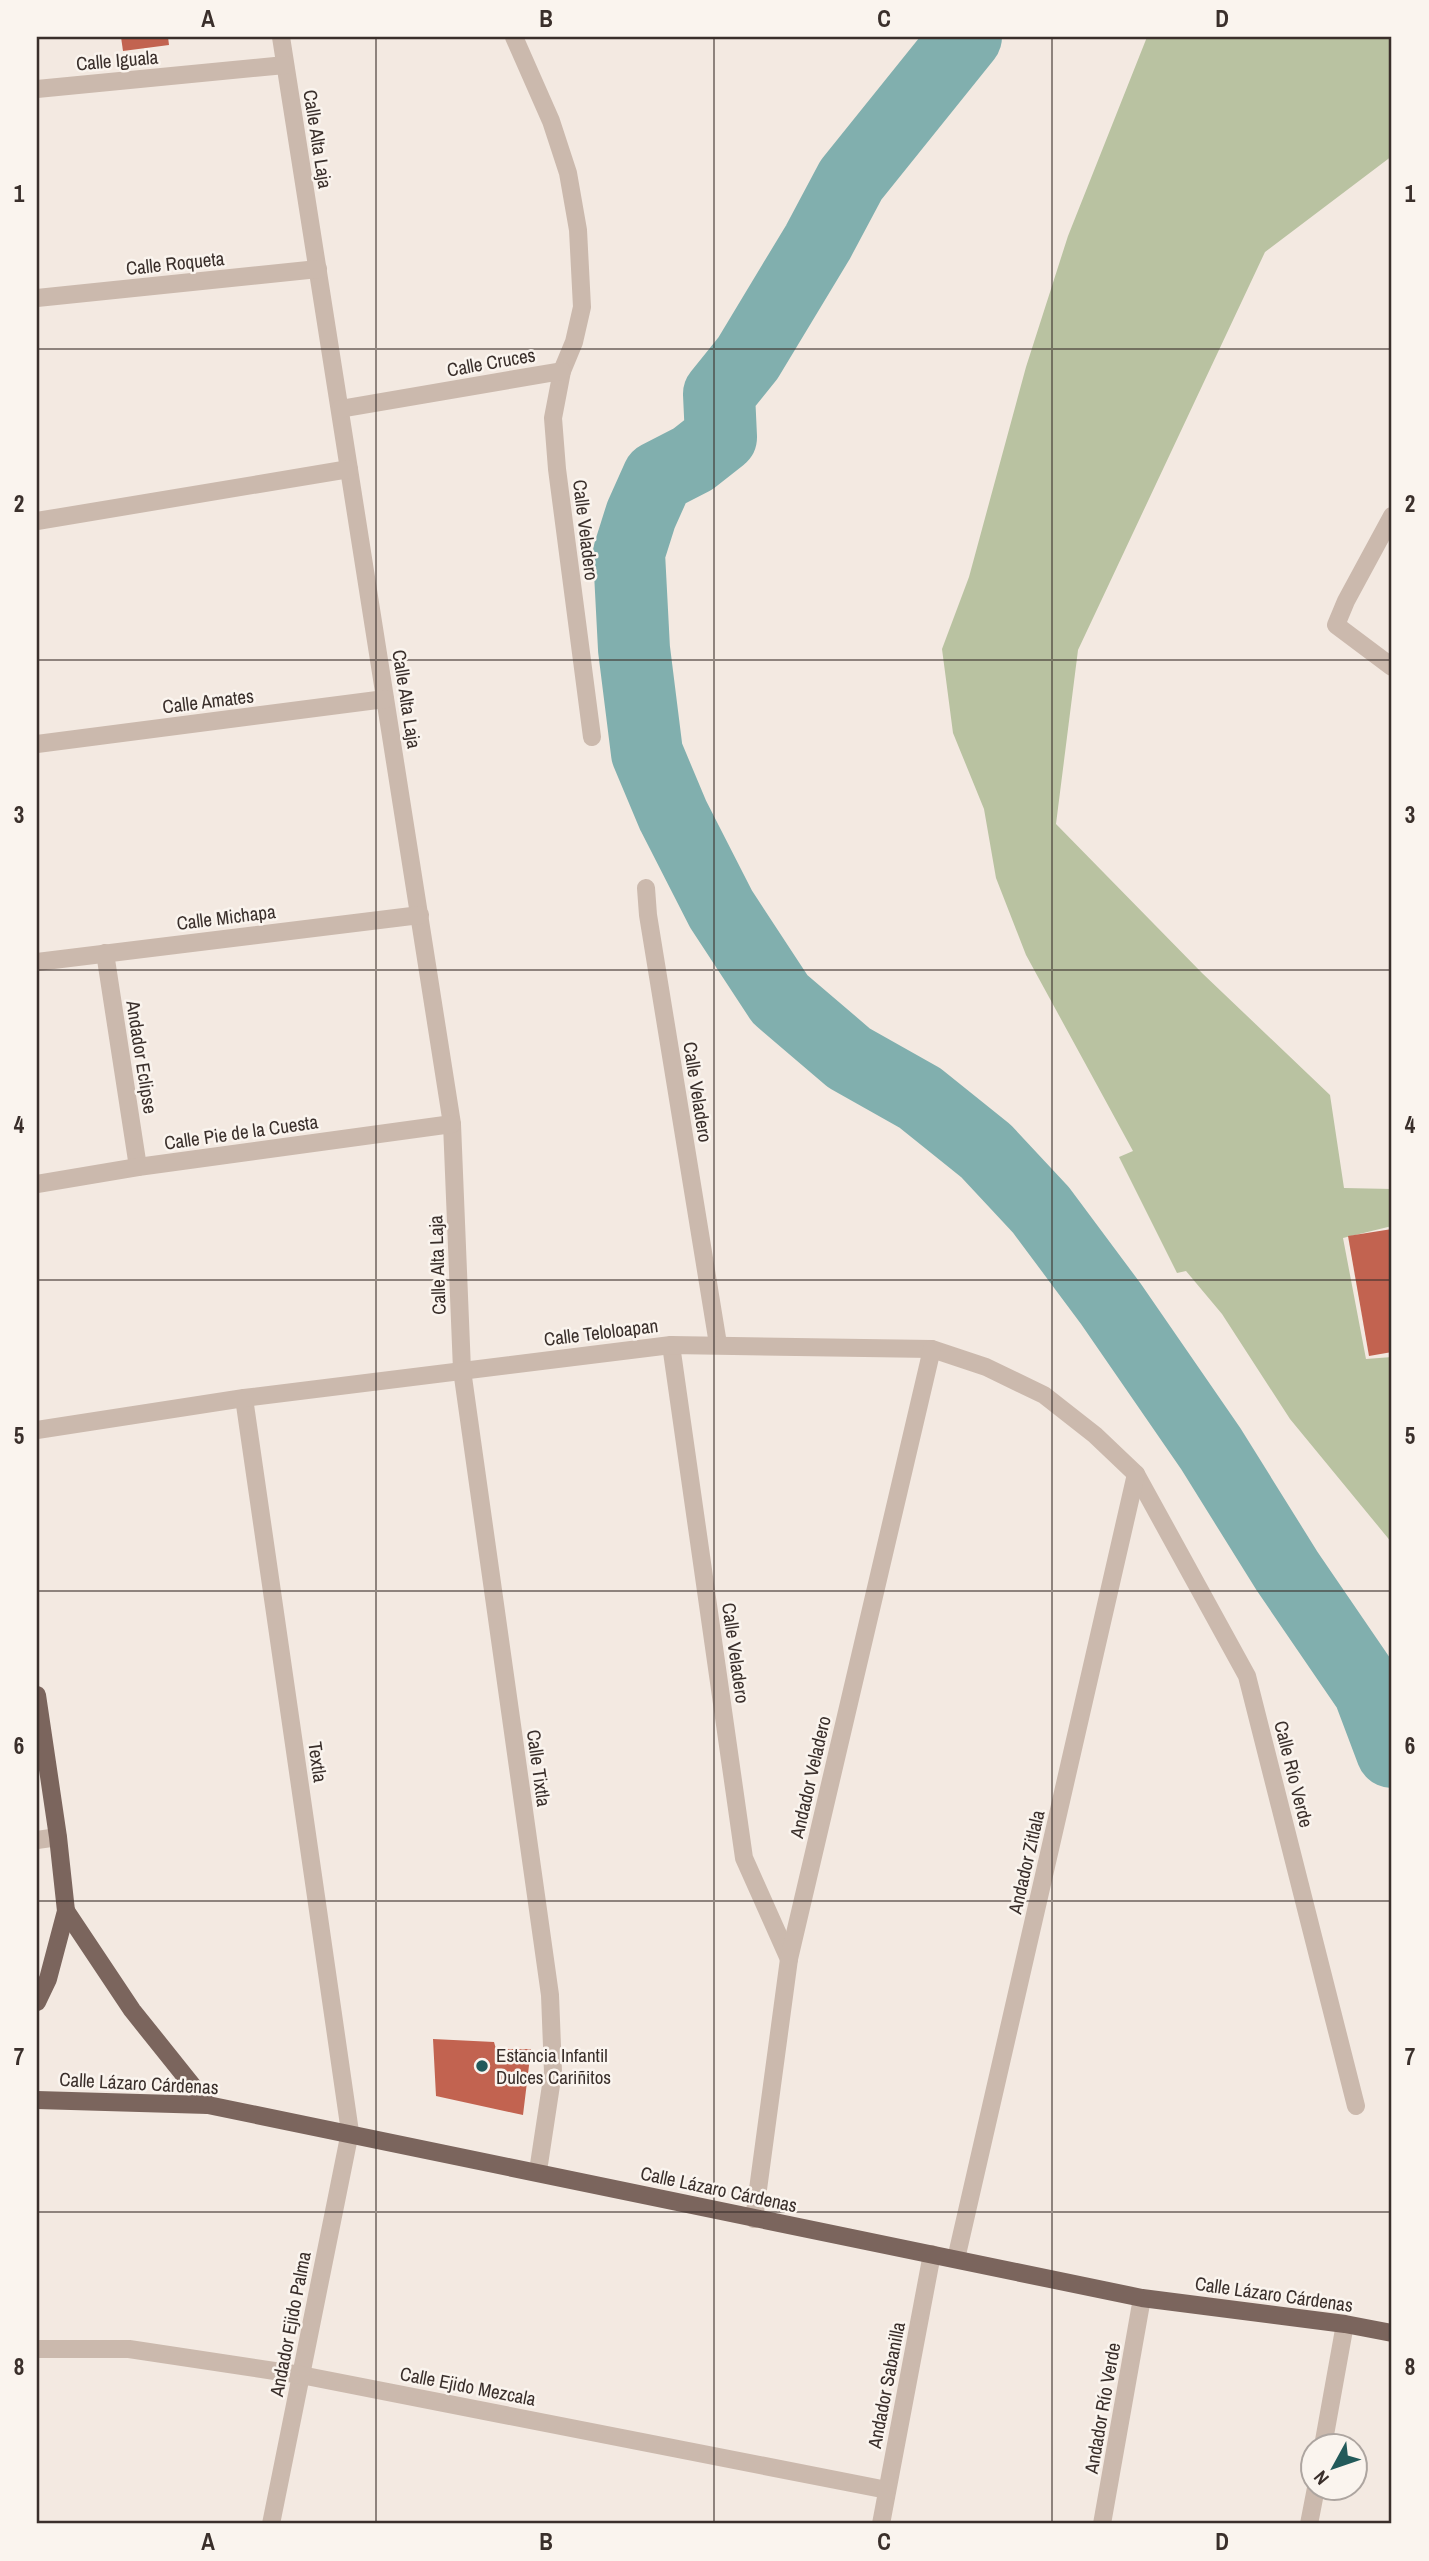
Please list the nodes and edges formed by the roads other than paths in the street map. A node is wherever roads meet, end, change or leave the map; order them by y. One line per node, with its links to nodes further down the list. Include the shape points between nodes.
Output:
1 (281, 37): 3 (street, Calle Alta Laja)
2 (514, 37): 7 (street, Calle Cruces, via 551,121 568,173 578,230 582,307)
3 (285, 65): 4 (street, Calle Iguala); 5 (street, Calle Alta Laja)
4 (37, 89)
5 (318, 269): 6 (street, Calle Roqueta); 8 (street, Calle Alta Laja)
6 (37, 298)
7 (562, 371): 8 (street, Calle Cruces); 14 (street, Calle Veladero, via 553,418 557,469)
8 (340, 409): 9 (street, Calle Alta Laja)
9 (349, 469): 11 (street); 13 (street, Calle Alta Laja)
10 (1392, 516): 12 (street, via 1336,625)
11 (37, 521)
12 (1392, 667)
13 (386, 699): 15 (street, Calle Amates); 17 (street, Calle Alta Laja)
14 (592, 737)
15 (37, 744)
16 (646, 888): 23 (street, Calle Veladero)
17 (420, 915): 18 (street, Calle Michapa); 20 (street, Calle Alta Laja)
18 (105, 953): 19 (street, Calle Michapa); 21 (street, Andador Eclipse)
19 (37, 962)
20 (452, 1124): 21 (street, Calle Pie de la Cuesta); 26 (street, Calle Alta Laja)
21 (138, 1167): 22 (street, Calle Pie de la Cuesta)
22 (37, 1184)
23 (718, 1344): 24 (street, Calle Teloloapan); 25 (street, Calle Teloloapan)
24 (671, 1345): 26 (street, Calle Teloloapan); 34 (street, Calle Veladero, via 744,1857)
25 (932, 1349): 29 (street, Calle Teloloapan, via 986,1367 1044,1395); 34 (street, Andador Veladero)
26 (462, 1370): 27 (street, Calle Teloloapan); 40 (street, Calle Tixtla, via 550,1995 553,2071)
27 (244, 1398): 28 (street, Calle Teloloapan); 39 (street, Textla)
28 (37, 1430)
29 (1136, 1474): 38 (street, Calle Río Verde, via 1247,1676); 43 (street, Andador Zitlala)
30 (37, 1695): 31 (main road)
31 (58, 1837): 32 (street); 33 (main road)
32 (37, 1840)
33 (66, 1911): 35 (main road); 37 (main road, via 132,2010)
34 (789, 1959): 41 (street, Andador Veladero)
35 (37, 2002)
36 (37, 2100): 37 (main road, Calle Lázaro Cárdenas)
37 (208, 2105): 39 (main road, Calle Lázaro Cárdenas)
38 (1356, 2106)
39 (350, 2132): 40 (main road, Calle Lázaro Cárdenas); 48 (street, Andador Ejido Palma)
40 (538, 2171): 41 (main road, Calle Lázaro Cárdenas)
41 (754, 2219): 42 (main road, Calle Lázaro Cárdenas)
42 (932, 2254): 43 (main road, Calle Lázaro Cárdenas); 50 (street, Andador Sabanilla)
43 (956, 2259): 44 (main road, Calle Lázaro Cárdenas)
44 (1142, 2298): 45 (main road, Calle Lázaro Cárdenas); 54 (street, Andador Río Verde)
45 (1345, 2324): 46 (main road, Calle Lázaro Cárdenas); 49 (street)
46 (1392, 2333)
47 (37, 2349): 48 (street, Calle Ejido Mezcala, via 129,2349)
48 (301, 2375): 50 (street, Calle Ejido Mezcala); 52 (street, Andador Ejido Palma)
49 (1325, 2432)
50 (887, 2490): 53 (street, Andador Sabanilla)
51 (1313, 2502): 55 (street)
52 (271, 2524)
53 (881, 2524)
54 (1102, 2524)
55 (1309, 2524)

